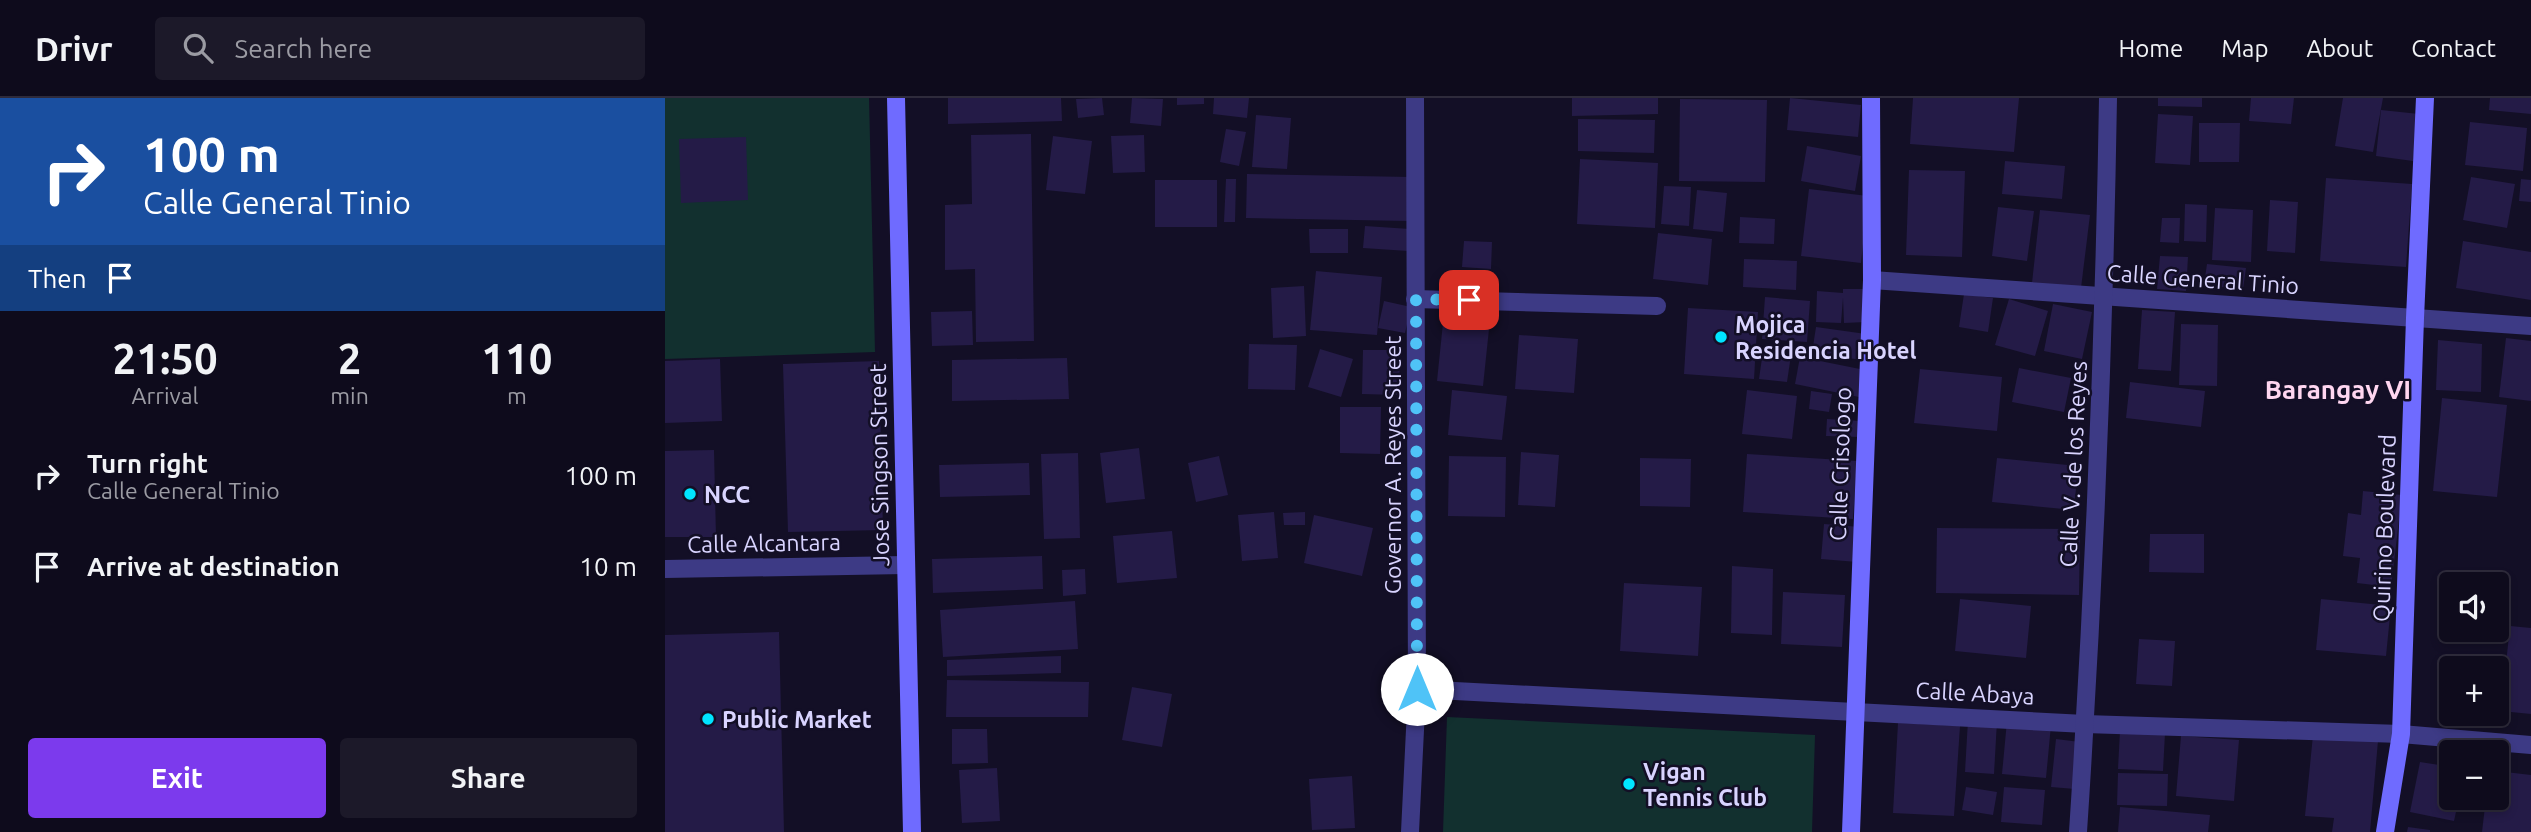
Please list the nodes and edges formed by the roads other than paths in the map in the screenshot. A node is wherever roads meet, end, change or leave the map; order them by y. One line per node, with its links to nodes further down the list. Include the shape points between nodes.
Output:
1 (896, 98): 12 (street, Jose Singson Street)
2 (1415, 98): 8 (street, Governor A. Reyes Street)
3 (1871, 98): 6 (street, Calle Crisologo)
4 (2108, 98): 7 (street, Calle V. de los Reyes)
5 (2425, 98): 10 (street, Quirino Boulevard)
6 (1872, 280): 7 (street, Calle General Tinio); 15 (street, Calle Crisologo)
7 (2105, 297): 10 (street, Calle General Tinio); 16 (street, Calle V. de los Reyes)
8 (1416, 299): 9 (street); 14 (street, Governor A. Reyes Street)
9 (1657, 306)
10 (2415, 318): 11 (street, Calle General Tinio); 17 (street, Quirino Boulevard)
11 (2531, 326)
12 (905, 565): 13 (street, Calle Alcantara); 19 (street, Jose Singson Street)
13 (665, 569)
14 (1417, 689): 15 (street, Calle Abaya); 20 (street, Governor A. Reyes Street)
15 (1854, 710): 16 (street, Calle Abaya); 21 (street, Calle Crisologo)
16 (2085, 723): 17 (street, Calle Abaya); 22 (street, Calle V. de los Reyes)
17 (2401, 734): 18 (street, Calle Abaya); 23 (street, Quirino Boulevard)
18 (2531, 745)
19 (912, 832)
20 (1410, 832)
21 (1851, 832)
22 (2078, 832)
23 (2385, 832)

